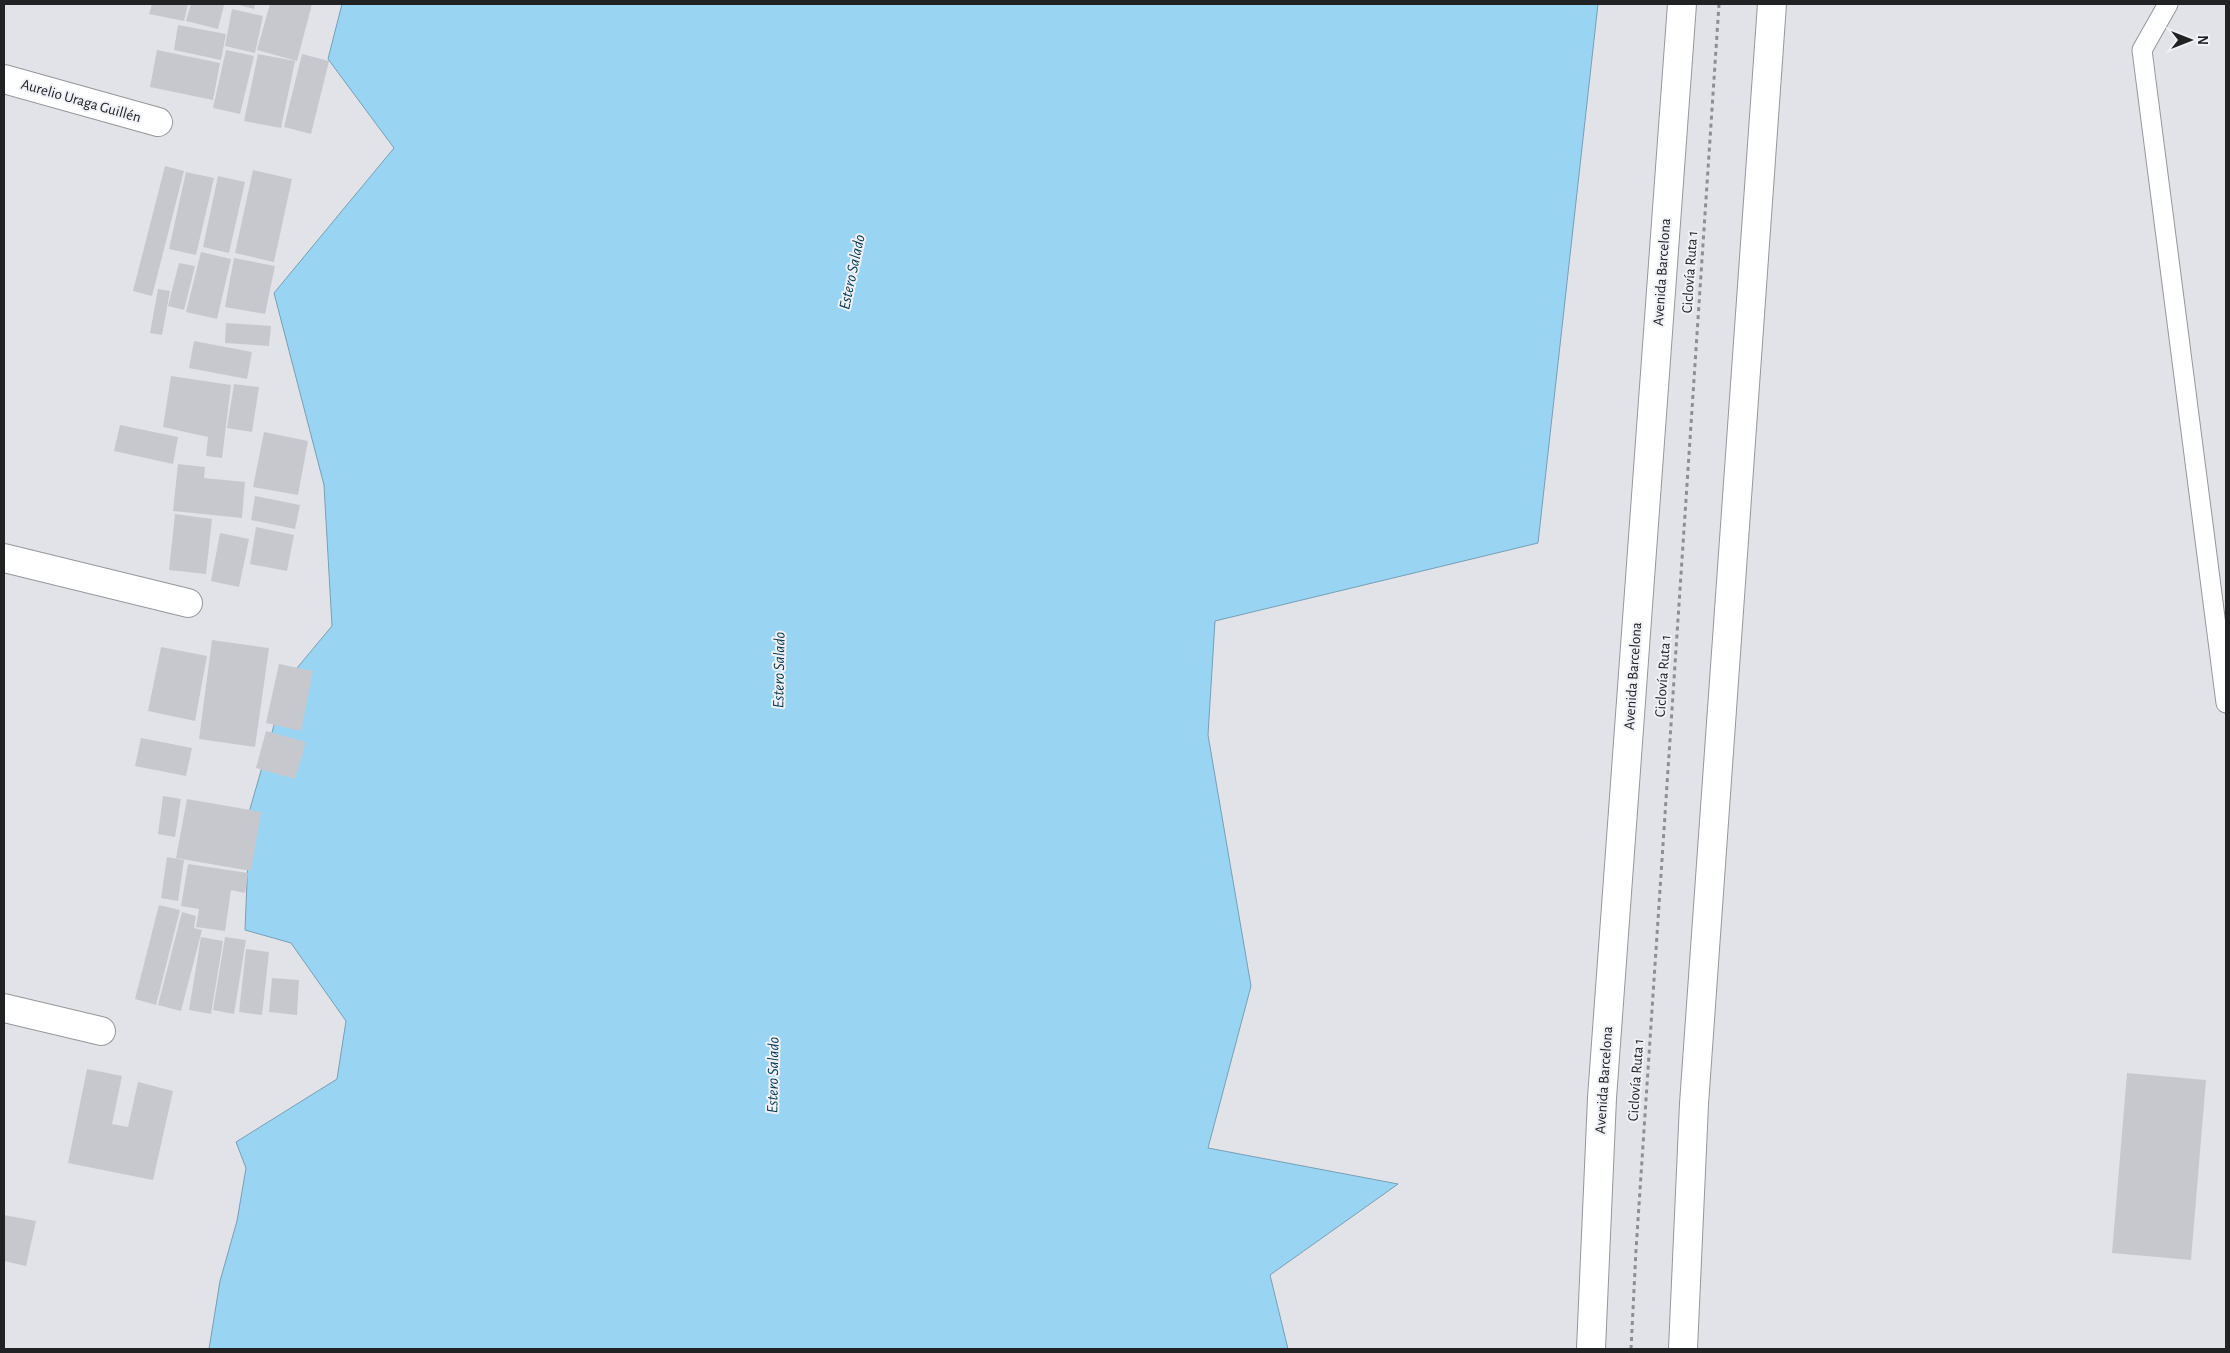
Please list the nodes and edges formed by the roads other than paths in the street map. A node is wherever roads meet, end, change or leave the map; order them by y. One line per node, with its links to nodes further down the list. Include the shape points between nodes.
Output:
1 (1682, 4): 11 (main road, Avenida Barcelona, via 1603,1088)
2 (1772, 4): 12 (main road, via 1694,1104)
3 (2168, 4): 8 (lane, via 2142,50)
4 (4, 79): 5 (main road, Aurelio Uraga Guillén)
5 (158, 122)
6 (4, 558): 7 (main road)
7 (188, 603)
8 (2226, 703)
9 (4, 1008): 10 (main road)
10 (101, 1031)
11 (1591, 1349)
12 (1683, 1349)

